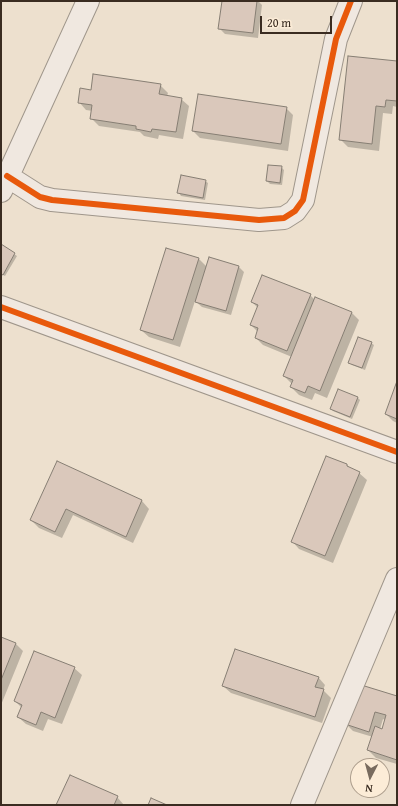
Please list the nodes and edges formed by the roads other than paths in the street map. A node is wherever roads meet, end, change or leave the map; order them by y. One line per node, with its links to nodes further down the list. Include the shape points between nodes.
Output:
1 (88, 1): 3 (street)
2 (351, 1): 3 (street, via 336,39 303,200 295,211 284,218 259,220 52,200)
3 (4, 184)
4 (1, 307): 5 (street)
5 (397, 452)
6 (397, 579): 7 (street)
7 (302, 805)

